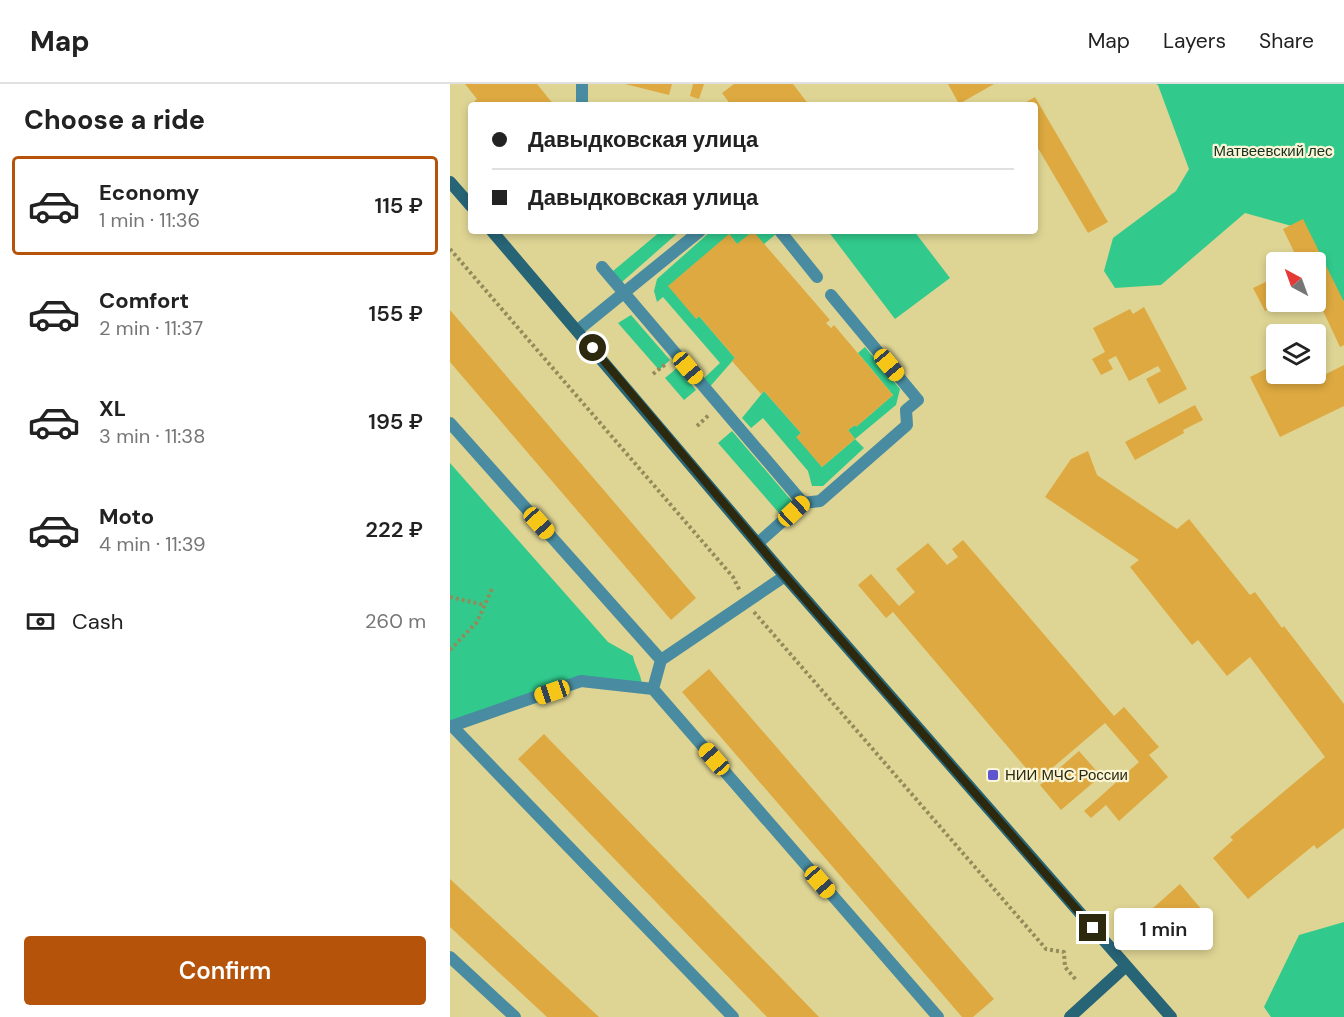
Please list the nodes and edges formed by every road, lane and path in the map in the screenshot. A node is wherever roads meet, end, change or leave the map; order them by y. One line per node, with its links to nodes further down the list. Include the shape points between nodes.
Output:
1 (582, 84): 2 (lane)
2 (582, 102)
3 (450, 182): 4 (street)
4 (468, 203)
5 (495, 234): 12 (street)
6 (696, 234): 10 (lane)
7 (782, 234): 9 (lane)
8 (602, 267): 10 (lane)
9 (817, 277)
10 (624, 293): 12 (lane); 14 (lane)
11 (831, 295): 14 (lane, via 918,400 906,410 907,425 820,501)
12 (578, 330): 15 (street)
13 (450, 423): 21 (lane)
14 (803, 503): 15 (lane)
15 (758, 543): 16 (street)
16 (785, 576): 21 (lane); 26 (street)
17 (492, 589): 19 (path)
18 (450, 597): 19 (path)
19 (485, 605): 20 (path, via 477,622)
20 (450, 650)
21 (661, 660): 22 (lane)
22 (653, 689): 23 (lane, via 581,681); 30 (lane)
23 (451, 726): 29 (lane)
24 (1064, 952): 27 (path, via 1065,967)
25 (450, 957): 28 (lane)
26 (1126, 966): 31 (street); 32 (street)
27 (1077, 981)
28 (515, 1017)
29 (733, 1017)
30 (938, 1017)
31 (1070, 1017)
32 (1171, 1017)

